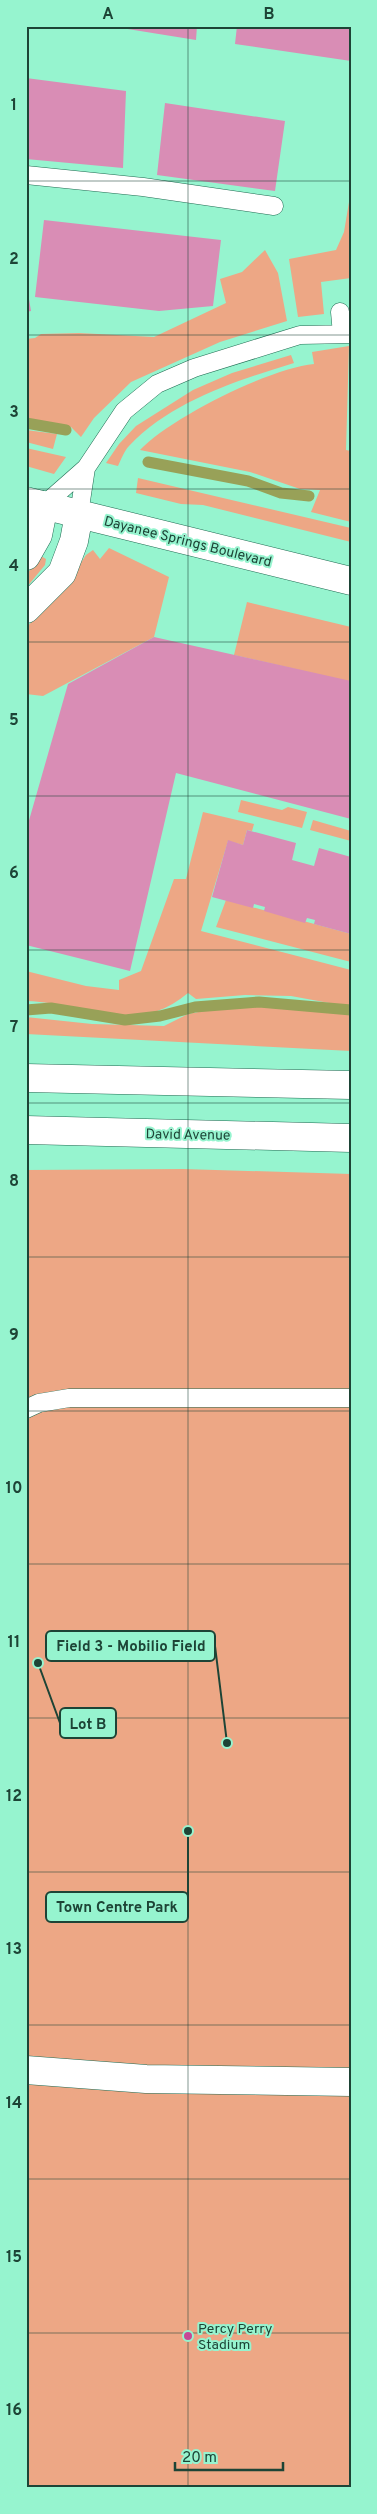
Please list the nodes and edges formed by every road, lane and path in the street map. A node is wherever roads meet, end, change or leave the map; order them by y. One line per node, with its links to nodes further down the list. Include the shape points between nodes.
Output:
1 (26, 175): 2 (lane)
2 (274, 206)
3 (340, 312): 4 (lane)
4 (346, 334): 5 (lane, via 300,335 194,368 158,384 124,411)
5 (86, 468): 6 (lane); 7 (lane)
6 (35, 503): 7 (street, Dayanee Springs Boulevard); 8 (street, via 38,536)
7 (78, 514): 9 (street, Dayanee Springs Boulevard); 10 (street, via 74,542 62,573)
8 (26, 556)
9 (351, 581)
10 (26, 609)
11 (26, 1078): 12 (street)
12 (351, 1085)
13 (26, 1130): 14 (street, David Avenue)
14 (351, 1138)
15 (351, 1398): 16 (lane, via 69,1398 39,1403)
16 (26, 1409)
17 (26, 2070): 18 (street, via 146,2079)
18 (351, 2082)

